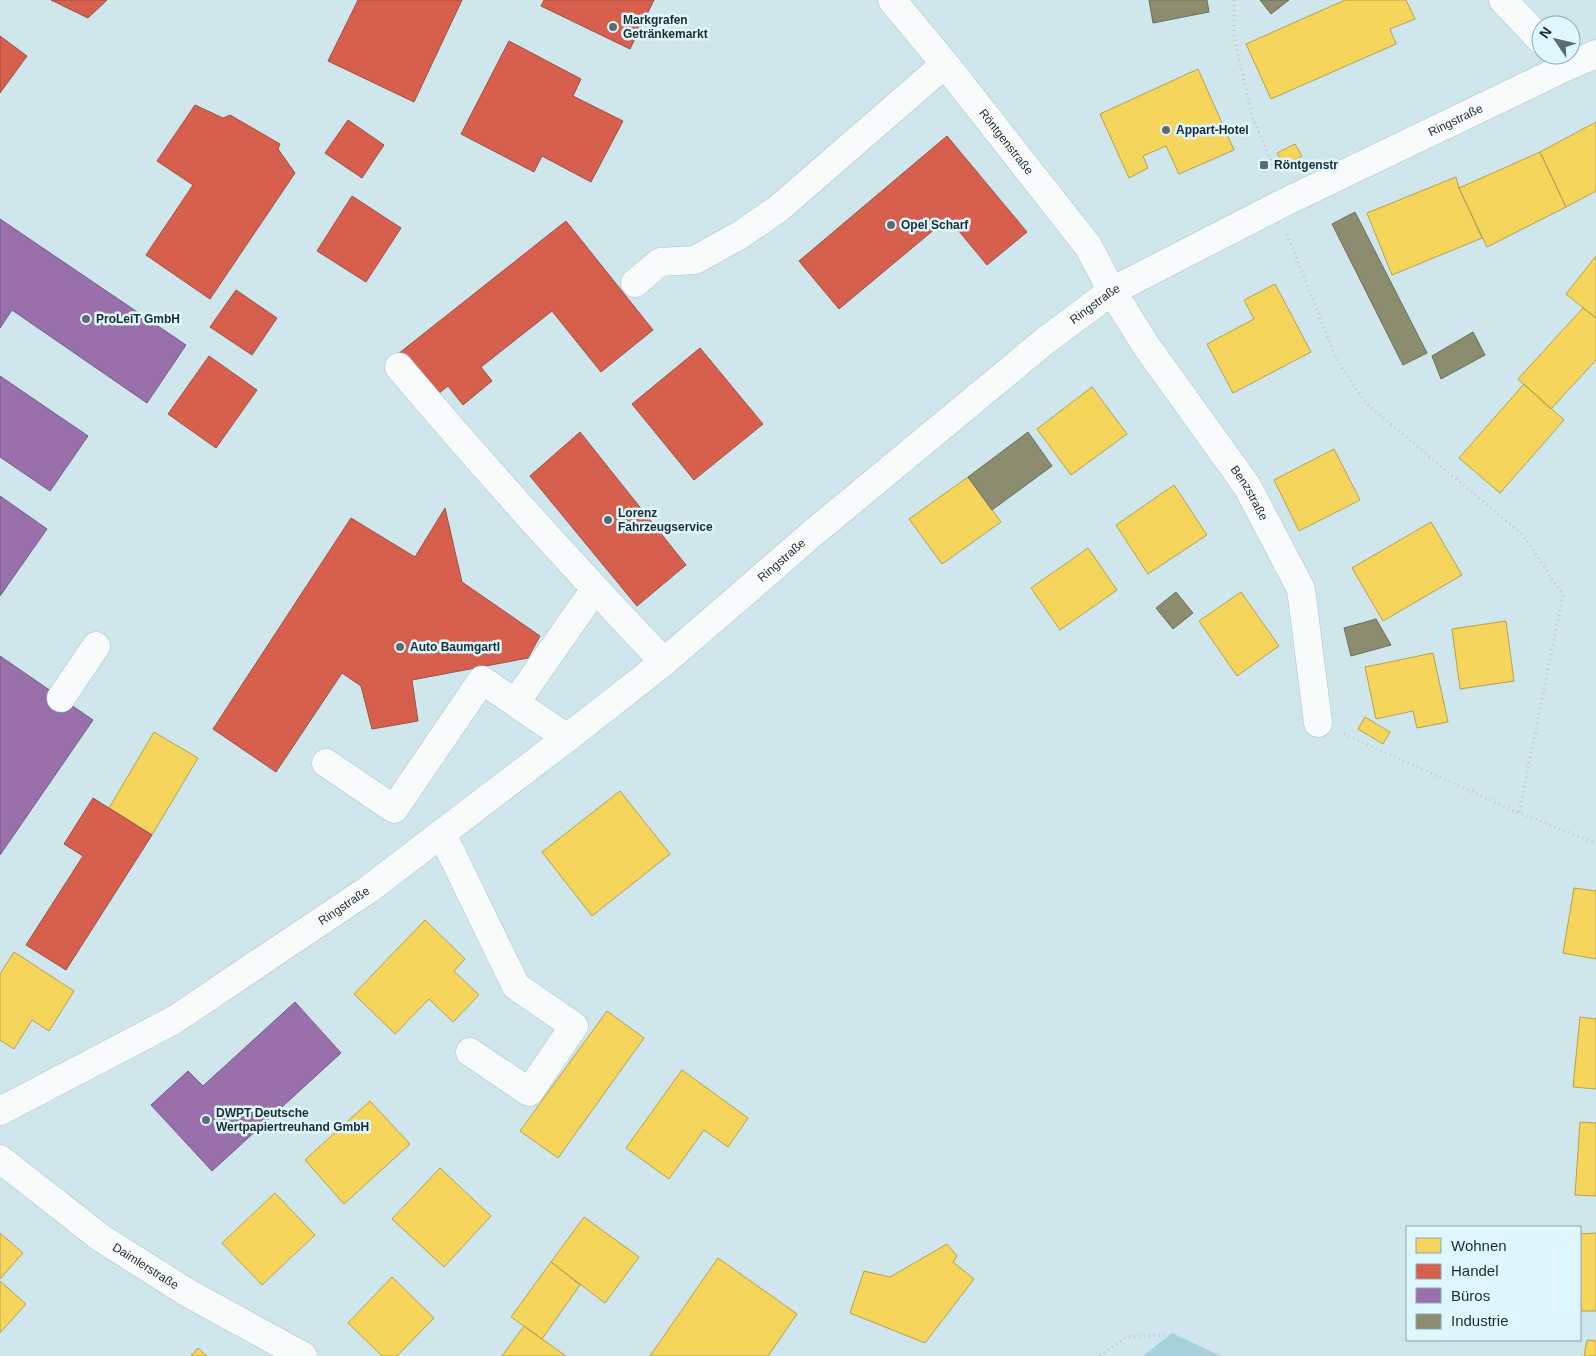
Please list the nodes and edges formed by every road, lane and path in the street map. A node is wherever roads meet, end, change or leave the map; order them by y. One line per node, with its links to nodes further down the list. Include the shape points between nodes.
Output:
1 (892, 0): 7 (street, Röntgenstraße)
2 (1234, 0): 9 (path, via 1234,37 1253,119 1276,172)
3 (1503, 0): 4 (street)
4 (1531, 29)
5 (1596, 54): 6 (street, Ringstraße)
6 (1581, 57)
7 (945, 64): 10 (street, via 778,209 695,260 660,262); 11 (street, Röntgenstraße, via 1088,246)
8 (1552, 65): 9 (street, Ringstraße)
9 (1276, 207): 11 (street, Ringstraße); 21 (path, via 1336,361 1367,404 1523,535 1563,595)
10 (635, 284)
11 (1112, 291): 15 (street, Ringstraße, via 828,520); 18 (street, Benzstraße, via 1146,347 1247,486 1301,589)
12 (399, 366): 13 (street, via 456,435)
13 (595, 589): 15 (street); 17 (street)
14 (96, 646): 16 (street)
15 (664, 662): 19 (street, Ringstraße)
16 (61, 698)
17 (516, 702): 19 (street); 20 (street, via 482,680 394,809)
18 (1318, 723): 21 (path)
19 (567, 738): 22 (street, Ringstraße)
20 (326, 763)
21 (1519, 814): 23 (path)
22 (442, 834): 24 (street, via 516,986 574,1026 529,1092); 25 (street, Ringstraße, via 369,889 174,1020)
23 (1596, 843)
24 (470, 1052)
25 (0, 1111)
26 (0, 1159): 27 (street, Daimlerstraße, via 101,1238 188,1293)
27 (303, 1356)
28 (1100, 1356): 29 (path, via 1126,1337 1164,1335)
29 (1210, 1356)

